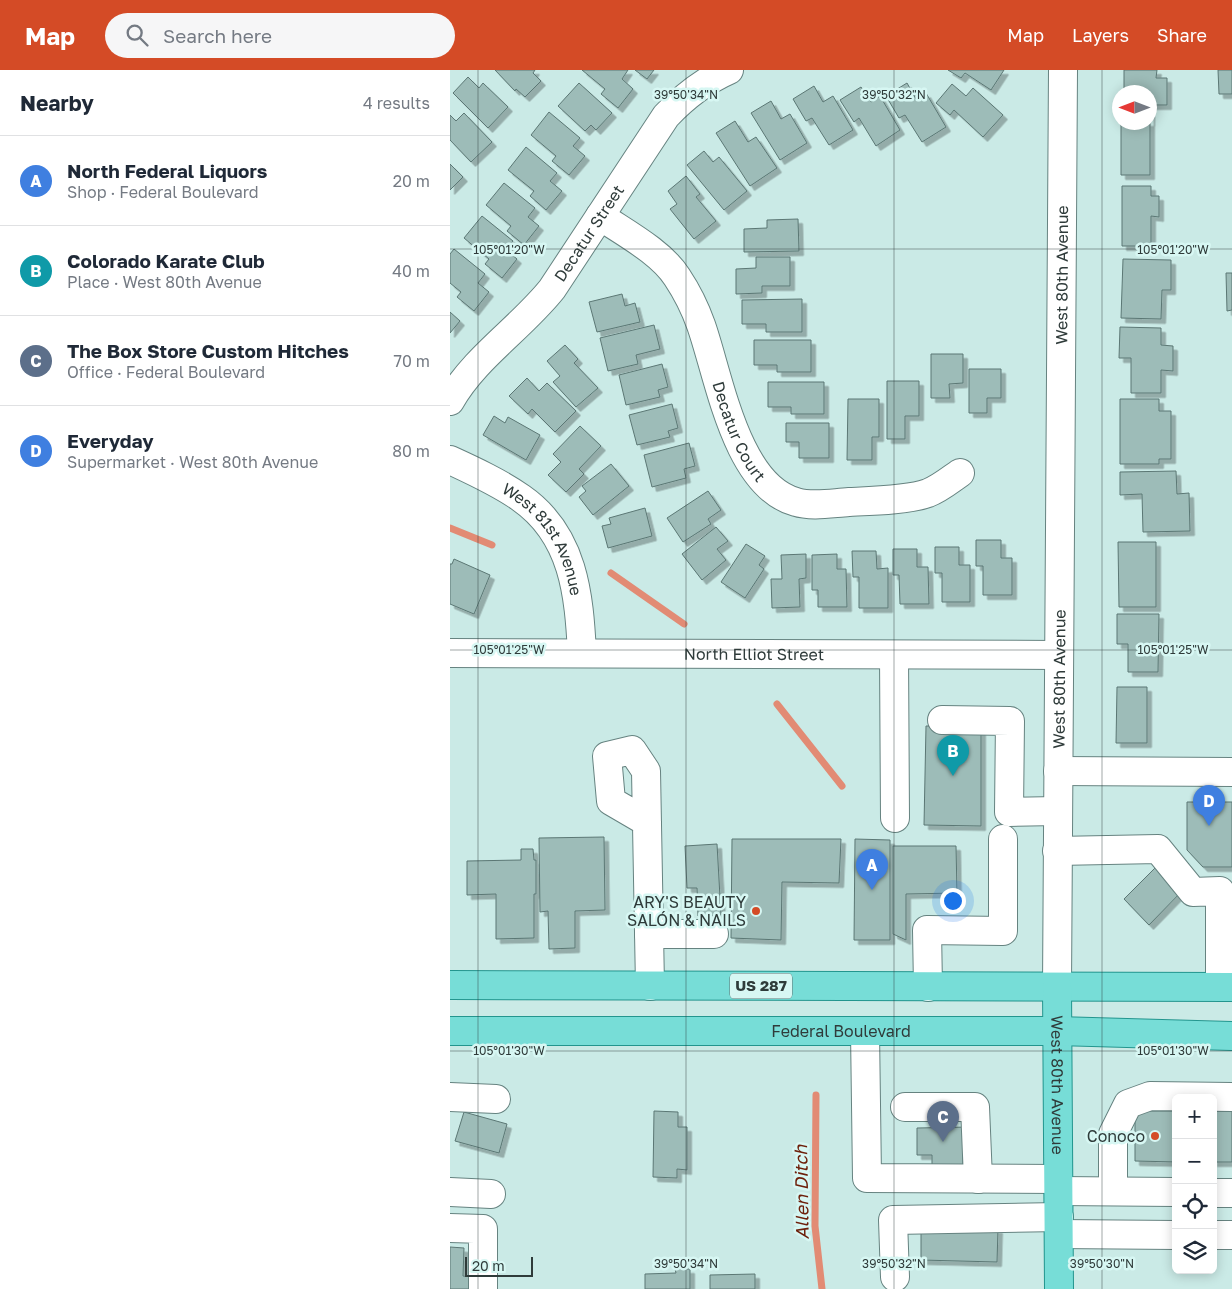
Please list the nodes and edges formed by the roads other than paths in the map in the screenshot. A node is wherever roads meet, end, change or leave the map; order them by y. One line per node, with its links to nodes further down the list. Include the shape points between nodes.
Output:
1 (729, 70): 3 (street, Decatur Street, via 704,82 666,116)
2 (1063, 70): 10 (street, West 80th Avenue)
3 (600, 216): 4 (street, Decatur Street, via 543,300 474,368); 6 (street, Decatur Court, via 665,262 676,275 700,324 742,450 760,478 782,497 805,504 912,497 928,493)
4 (450, 402)
5 (450, 460): 8 (street, West 81st Avenue, via 521,498 552,528 574,578 580,608)
6 (960, 473)
7 (450, 653): 8 (street, North Elliot Street)
8 (582, 653): 9 (street, North Elliot Street)
9 (894, 655): 10 (street, North Elliot Street); 15 (street)
10 (1058, 655): 12 (street, West 80th Avenue)
11 (942, 720): 14 (street, via 1010,722 1009,812)
12 (1058, 771): 13 (street); 14 (street, West 80th Avenue)
13 (1232, 772)
14 (1057, 812): 18 (street, West 80th Avenue)
15 (895, 818)
16 (647, 822): 19 (street)
17 (1003, 840): 23 (street, via 1003,931 927,930)
18 (1057, 851): 24 (street, West 80th Avenue); 25 (street, via 1158,849 1193,892 1220,891)
19 (649, 934): 20 (street); 22 (street)
20 (714, 934)
21 (450, 985): 22 (main road, US 287)
22 (650, 986): 23 (main road, US 287)
23 (928, 987): 24 (main road, US 287)
24 (1056, 987): 25 (main road, US 287); 28 (main road, West 80th Avenue)
25 (1226, 987)
26 (450, 1031): 27 (main road, Federal Boulevard)
27 (865, 1031): 28 (main road, Federal Boulevard); 34 (street, via 867,1178)
28 (1057, 1031): 29 (main road, Federal Boulevard); 41 (main road, West 80th Avenue)
29 (1232, 1036)
30 (450, 1097): 32 (street)
31 (1232, 1097): 36 (street, via 1150,1096 1128,1104 1113,1134)
32 (496, 1100)
33 (905, 1107): 34 (street, via 975,1107)
34 (978, 1179): 41 (street)
35 (450, 1192): 40 (street)
36 (1113, 1192): 37 (street); 41 (street)
37 (1172, 1192)
38 (1217, 1193): 39 (street)
39 (1232, 1193)
40 (491, 1194)
41 (1059, 1205): 43 (street); 46 (street, via 893,1220); 48 (main road, West 80th Avenue)
42 (450, 1228): 47 (street, via 484,1229)
43 (1172, 1234)
44 (1217, 1235): 45 (street)
45 (1232, 1235)
46 (895, 1277)
47 (483, 1289)
48 (1059, 1289)

